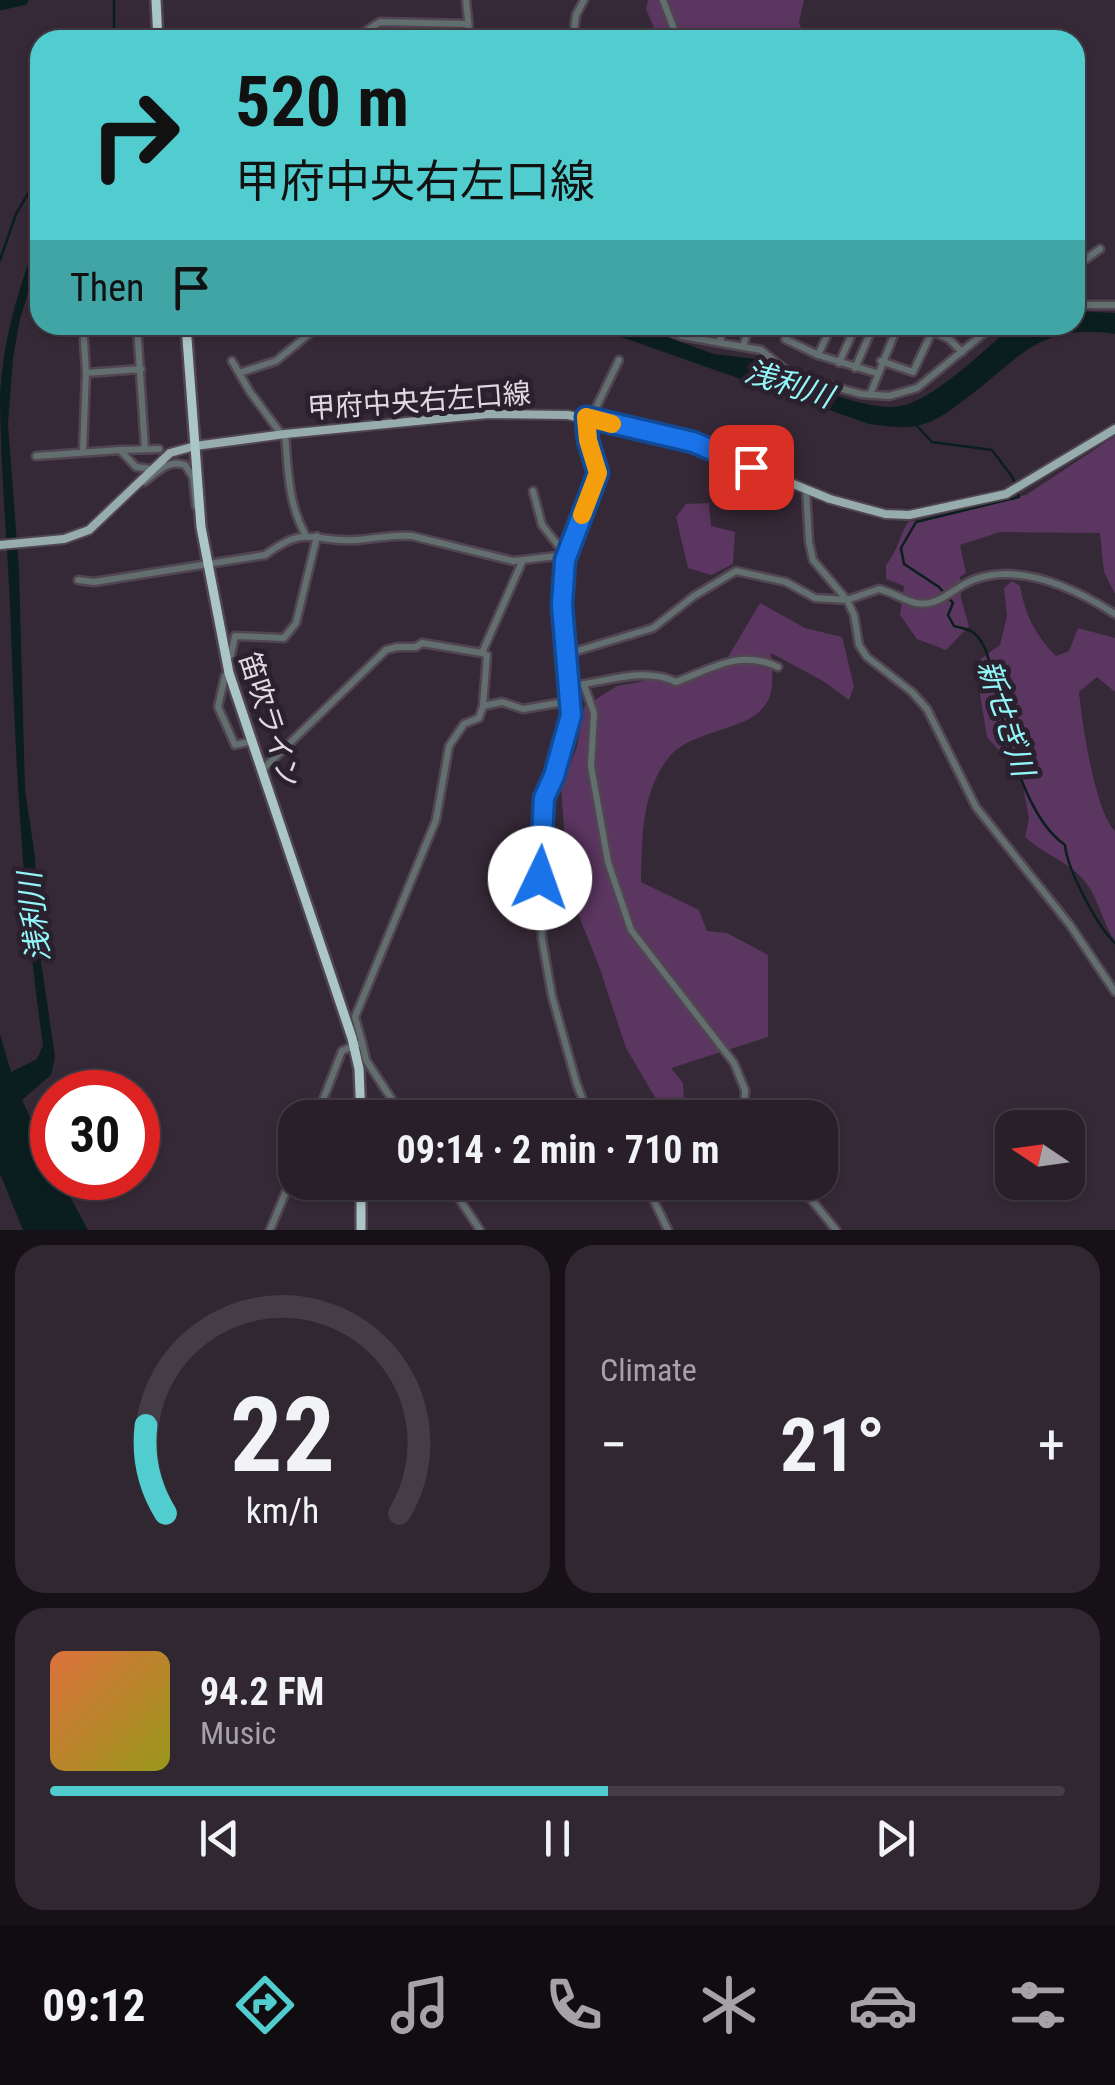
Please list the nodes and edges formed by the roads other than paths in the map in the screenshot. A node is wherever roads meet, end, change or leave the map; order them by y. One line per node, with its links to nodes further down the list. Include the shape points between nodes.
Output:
1 (156, 0): 6 (highway)
2 (466, 0): 5 (street)
3 (584, 0): 9 (street)
4 (663, 0): 10 (street)
5 (467, 24): 7 (street, via 380,22); 8 (street)
6 (158, 30)
7 (368, 30)
8 (470, 30)
9 (574, 30)
10 (674, 30)
11 (1100, 250): 12 (street)
12 (1085, 260)
13 (1085, 304): 14 (street)
14 (1115, 305)
15 (84, 335): 40 (street)
16 (138, 335): 39 (street)
17 (187, 335): 47 (highway, 笛吹ライン)
18 (307, 335): 41 (street, via 276,360)
19 (679, 335): 30 (street)
20 (718, 335): 30 (street)
21 (746, 335): 31 (street)
22 (786, 335): 33 (street)
23 (827, 335): 33 (street)
24 (852, 335): 37 (street)
25 (870, 335): 38 (street)
26 (894, 335): 36 (street)
27 (930, 335): 36 (street, via 912,372)
28 (938, 335): 32 (street)
29 (982, 335): 32 (street)
30 (722, 343): 31 (street)
31 (743, 348): 43 (street, via 761,350 792,375)
32 (962, 352): 43 (street, via 916,388)
33 (818, 356): 37 (street)
34 (619, 360): 44 (street)
35 (232, 361): 41 (street)
36 (882, 361): 42 (street)
37 (839, 363): 38 (street)
38 (855, 368): 42 (street)
39 (141, 369): 40 (street); 50 (street)
40 (86, 372): 51 (street)
41 (238, 373): 46 (street)
42 (876, 373): 43 (street)
43 (870, 395)
44 (588, 418): 46 (main road, 甲府中央右左口線, via 488,414); 55 (main road, 甲府中央右左口線, via 693,442); 61 (street, via 598,473)
45 (1115, 429): 55 (main road, 甲府中央右左口線, via 1006,494 940,510 885,514)
46 (284, 434): 47 (main road, 甲府中央右左口線); 58 (street, via 290,492)
47 (195, 446): 53 (main road, 甲府中央右左口線, via 170,453); 57 (highway, 笛吹ライン)
48 (159, 449): 50 (street)
49 (120, 450): 50 (street); 51 (street); 53 (street, via 136,467)
50 (144, 450)
51 (83, 452): 52 (street)
52 (36, 456)
53 (152, 469): 54 (main road, 甲府中央右左口線)
54 (134, 489): 57 (street, via 164,465 185,465); 60 (main road, 甲府中央右左口線, via 81,534)
55 (806, 490): 65 (street, via 813,560)
56 (533, 491): 61 (street, via 542,525)
57 (200, 527): 63 (highway, 笛吹ライン)
58 (306, 534): 59 (street); 63 (street, via 265,555)
59 (316, 536): 62 (street, via 412,536); 69 (street, via 296,622 284,638 236,636)
60 (0, 544)
61 (566, 555): 62 (street); 68 (street)
62 (522, 562): 67 (street)
63 (206, 564): 64 (street); 69 (highway, 笛吹ライン)
64 (78, 580)
65 (846, 600): 66 (street, via 879,589 916,603 936,602 968,582 1005,574 1055,583); 68 (street, via 815,598 786,582 736,571 653,628); 78 (street, via 867,657 927,709 976,807)
66 (1115, 614)
67 (482, 653): 75 (street); 77 (street, via 422,643 386,650)
68 (567, 654): 73 (street)
69 (225, 657): 71 (highway, 笛吹ライン)
70 (778, 667): 72 (street, via 754,658 676,682 661,674)
71 (228, 673): 76 (highway, 笛吹ライン); 76 (street, via 218,707 234,745)
72 (584, 685): 73 (street); 84 (street, via 594,713 592,766 608,862 624,913 734,1062)
73 (570, 686): 74 (street)
74 (570, 701): 75 (street, via 524,709 502,702); 83 (street, via 544,798 542,938 552,996)
75 (483, 706): 79 (street, via 449,746 436,820 355,1017)
76 (252, 740): 77 (highway, 笛吹ライン)
77 (262, 770): 79 (highway, 笛吹ライン)
78 (1115, 992)
79 (358, 1044): 80 (street, via 342,1050); 81 (highway, 笛吹ライン); 82 (street)
80 (323, 1100)
81 (360, 1100)
82 (392, 1100)
83 (584, 1100)
84 (744, 1100)
85 (282, 1200): 90 (street)
86 (361, 1200): 91 (highway)
87 (460, 1200): 92 (street)
88 (654, 1200): 93 (street)
89 (812, 1200): 94 (street)
90 (270, 1230)
91 (361, 1230)
92 (480, 1230)
93 (668, 1230)
94 (836, 1230)

